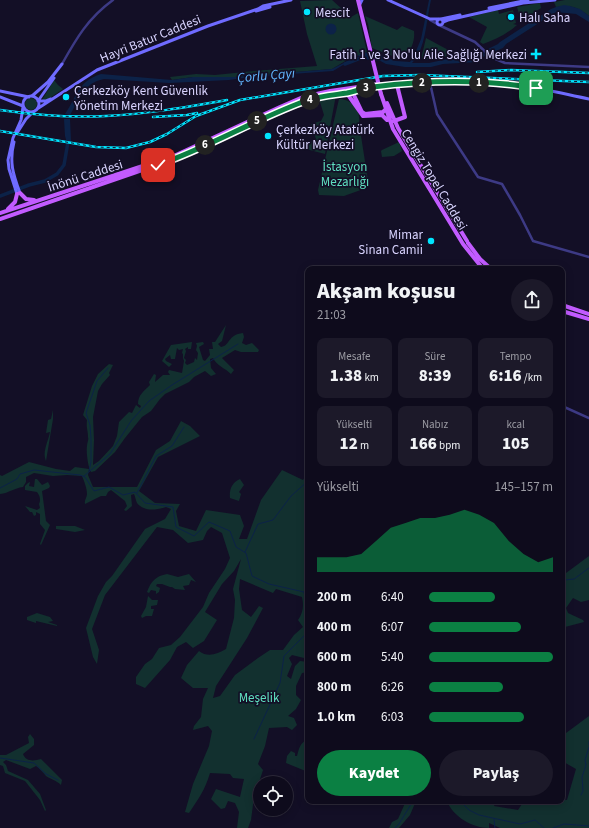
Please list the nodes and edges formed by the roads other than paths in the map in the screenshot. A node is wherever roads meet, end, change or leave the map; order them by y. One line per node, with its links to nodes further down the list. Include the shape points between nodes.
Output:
1 (113, 0): 12 (street, via 92,17)
2 (291, 0): 18 (main road, Hayri Batur Caddesi, via 189,33 97,70)
3 (384, 0): 8 (main road)
4 (388, 0): 8 (main road)
5 (528, 0): 10 (main road)
6 (552, 0): 10 (main road, via 523,3)
7 (360, 1): 19 (main road, bridge); 19 (main road, bridge)
8 (394, 3): 9 (main road)
9 (430, 20): 10 (main road); 11 (street)
10 (442, 23): 11 (main road); 13 (street, via 475,42 489,56 505,63)
11 (437, 24)
12 (62, 64): 20 (main road, via 48,82); 23 (main road)
13 (589, 67)
14 (430, 83): 15 (main road); 22 (main road, via 509,85); 38 (street, via 437,114 474,171 478,177 502,184 533,241)
15 (397, 85): 17 (main road, İnönü Caddesi, via 380,85); 28 (main road, via 405,117)
16 (0, 91): 20 (main road)
17 (349, 91): 25 (main road, via 364,114 383,112); 29 (main road, via 363,116 384,115); 30 (main road, İnönü Caddesi, via 307,100)
18 (62, 94): 23 (main road, Hayri Batur Caddesi, via 46,101); 26 (main road, Hayri Batur Caddesi)
19 (382, 94): 25 (main road, Cengiz Topel Caddesi); 28 (main road, Cengiz Topel Caddesi)
20 (30, 96): 23 (main road); 24 (main road, via 24,101)
21 (0, 97): 24 (main road)
22 (589, 99)
23 (38, 101): 26 (main road)
24 (23, 107): 27 (main road, via 28,112); 31 (main road, via 8,160)
25 (386, 108): 29 (main road, Cengiz Topel Caddesi)
26 (37, 109): 27 (main road)
27 (33, 112): 31 (main road, via 15,139 11,165)
28 (394, 121): 40 (main road, Cengiz Topel Caddesi, via 468,242)
29 (391, 126): 39 (main road, Cengiz Topel Caddesi, via 463,244)
30 (237, 129): 33 (main road, İnönü Caddesi, via 176,155); 35 (main road, İnönü Caddesi, via 177,158)
31 (15, 183): 32 (main road)
32 (18, 193): 33 (main road, via 26,199); 34 (main road); 36 (main road, via 13,205)
33 (44, 199): 34 (main road, İnönü Caddesi)
34 (23, 206): 35 (main road); 36 (main road, İnönü Caddesi)
35 (24, 211): 37 (main road, İnönü Caddesi)
36 (2, 213)
37 (0, 219)
38 (589, 257)
39 (481, 266)
40 (488, 266)
41 (565, 306): 43 (main road)
42 (565, 312): 44 (main road)
43 (589, 314)
44 (589, 319)
45 (565, 407): 46 (street)
46 (589, 418)

